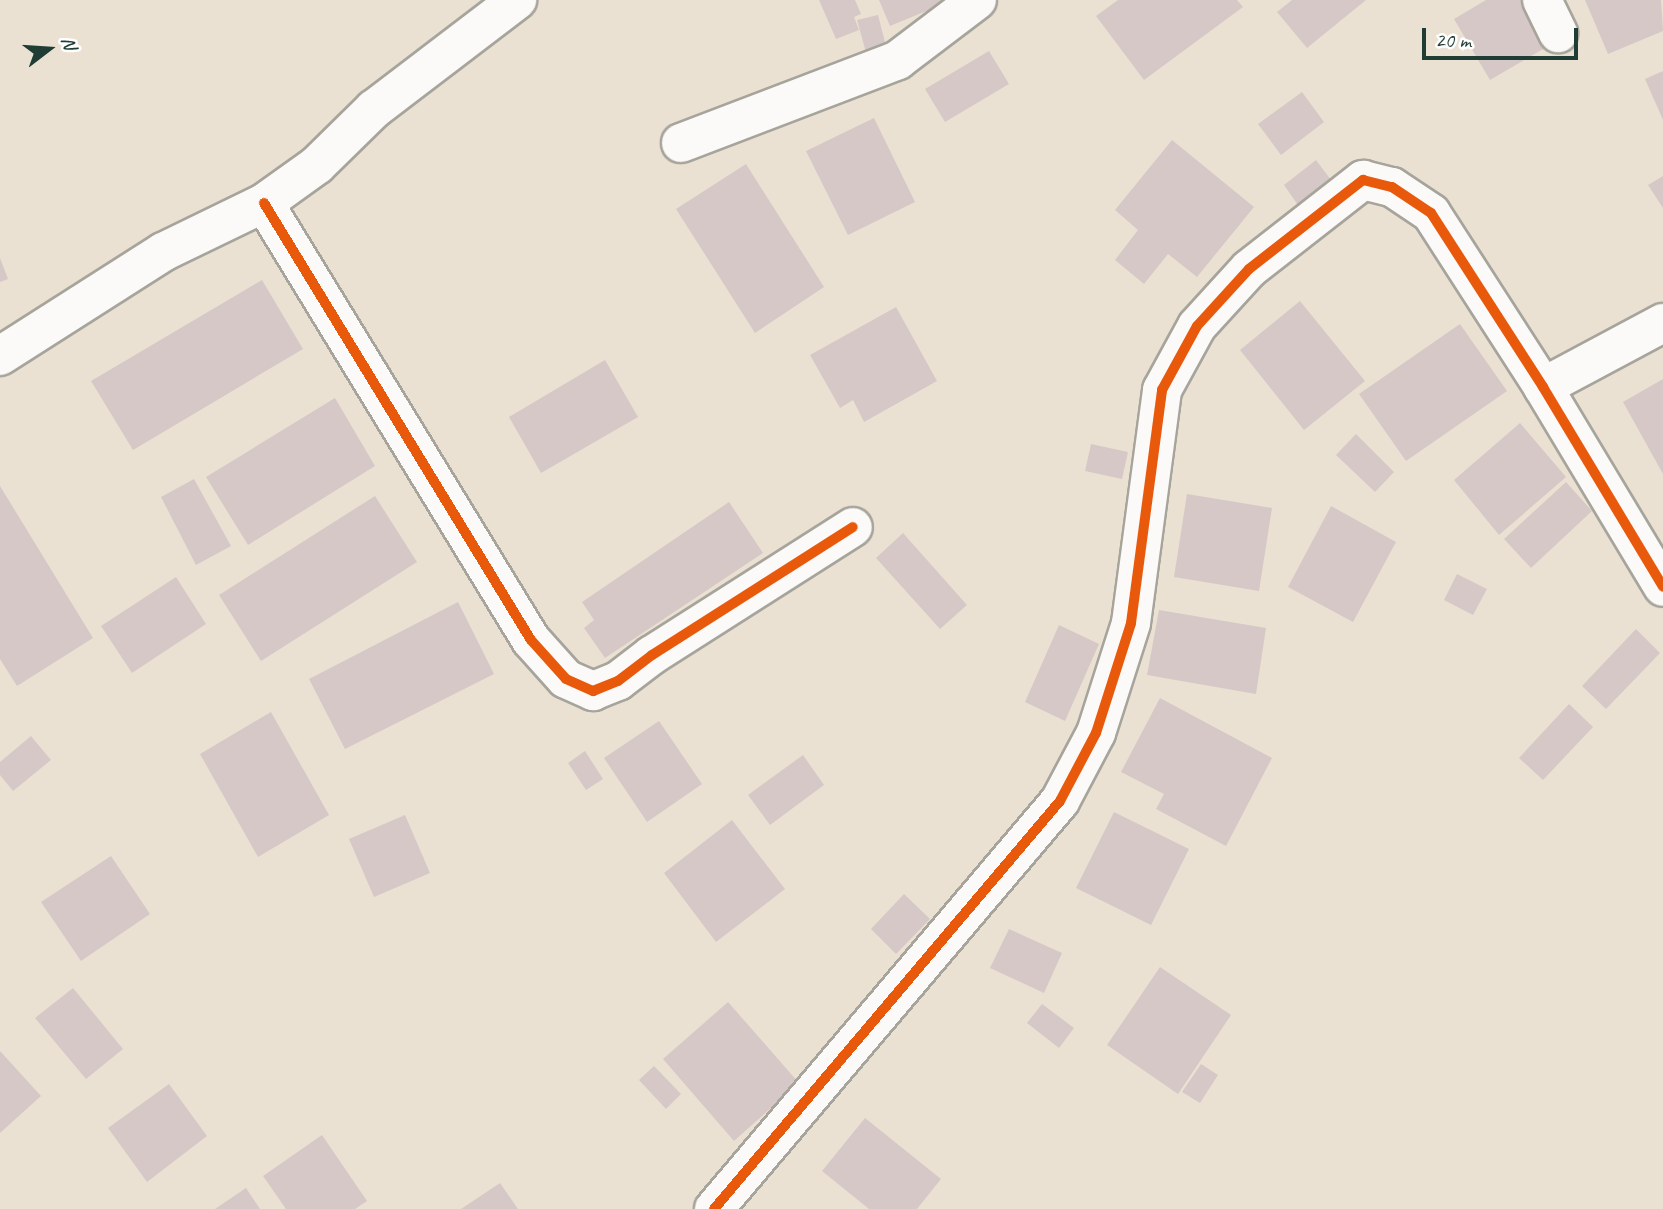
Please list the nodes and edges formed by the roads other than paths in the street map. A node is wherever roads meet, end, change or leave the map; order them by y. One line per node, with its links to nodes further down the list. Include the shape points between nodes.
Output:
1 (517, 0): 4 (street, via 374,109 317,165)
2 (977, 0): 3 (street, via 898,60)
3 (681, 143)
4 (264, 202): 6 (street, via 163,252); 8 (street, via 531,640 566,678 593,691 618,681)
5 (1663, 323): 7 (street)
6 (0, 356)
7 (1543, 387): 9 (street); 10 (street, via 1431,213 1392,187 1363,180 1249,269 1197,326 1162,390 1131,623 1096,733 1060,801)
8 (853, 527)
9 (1663, 587)
10 (714, 1209)

